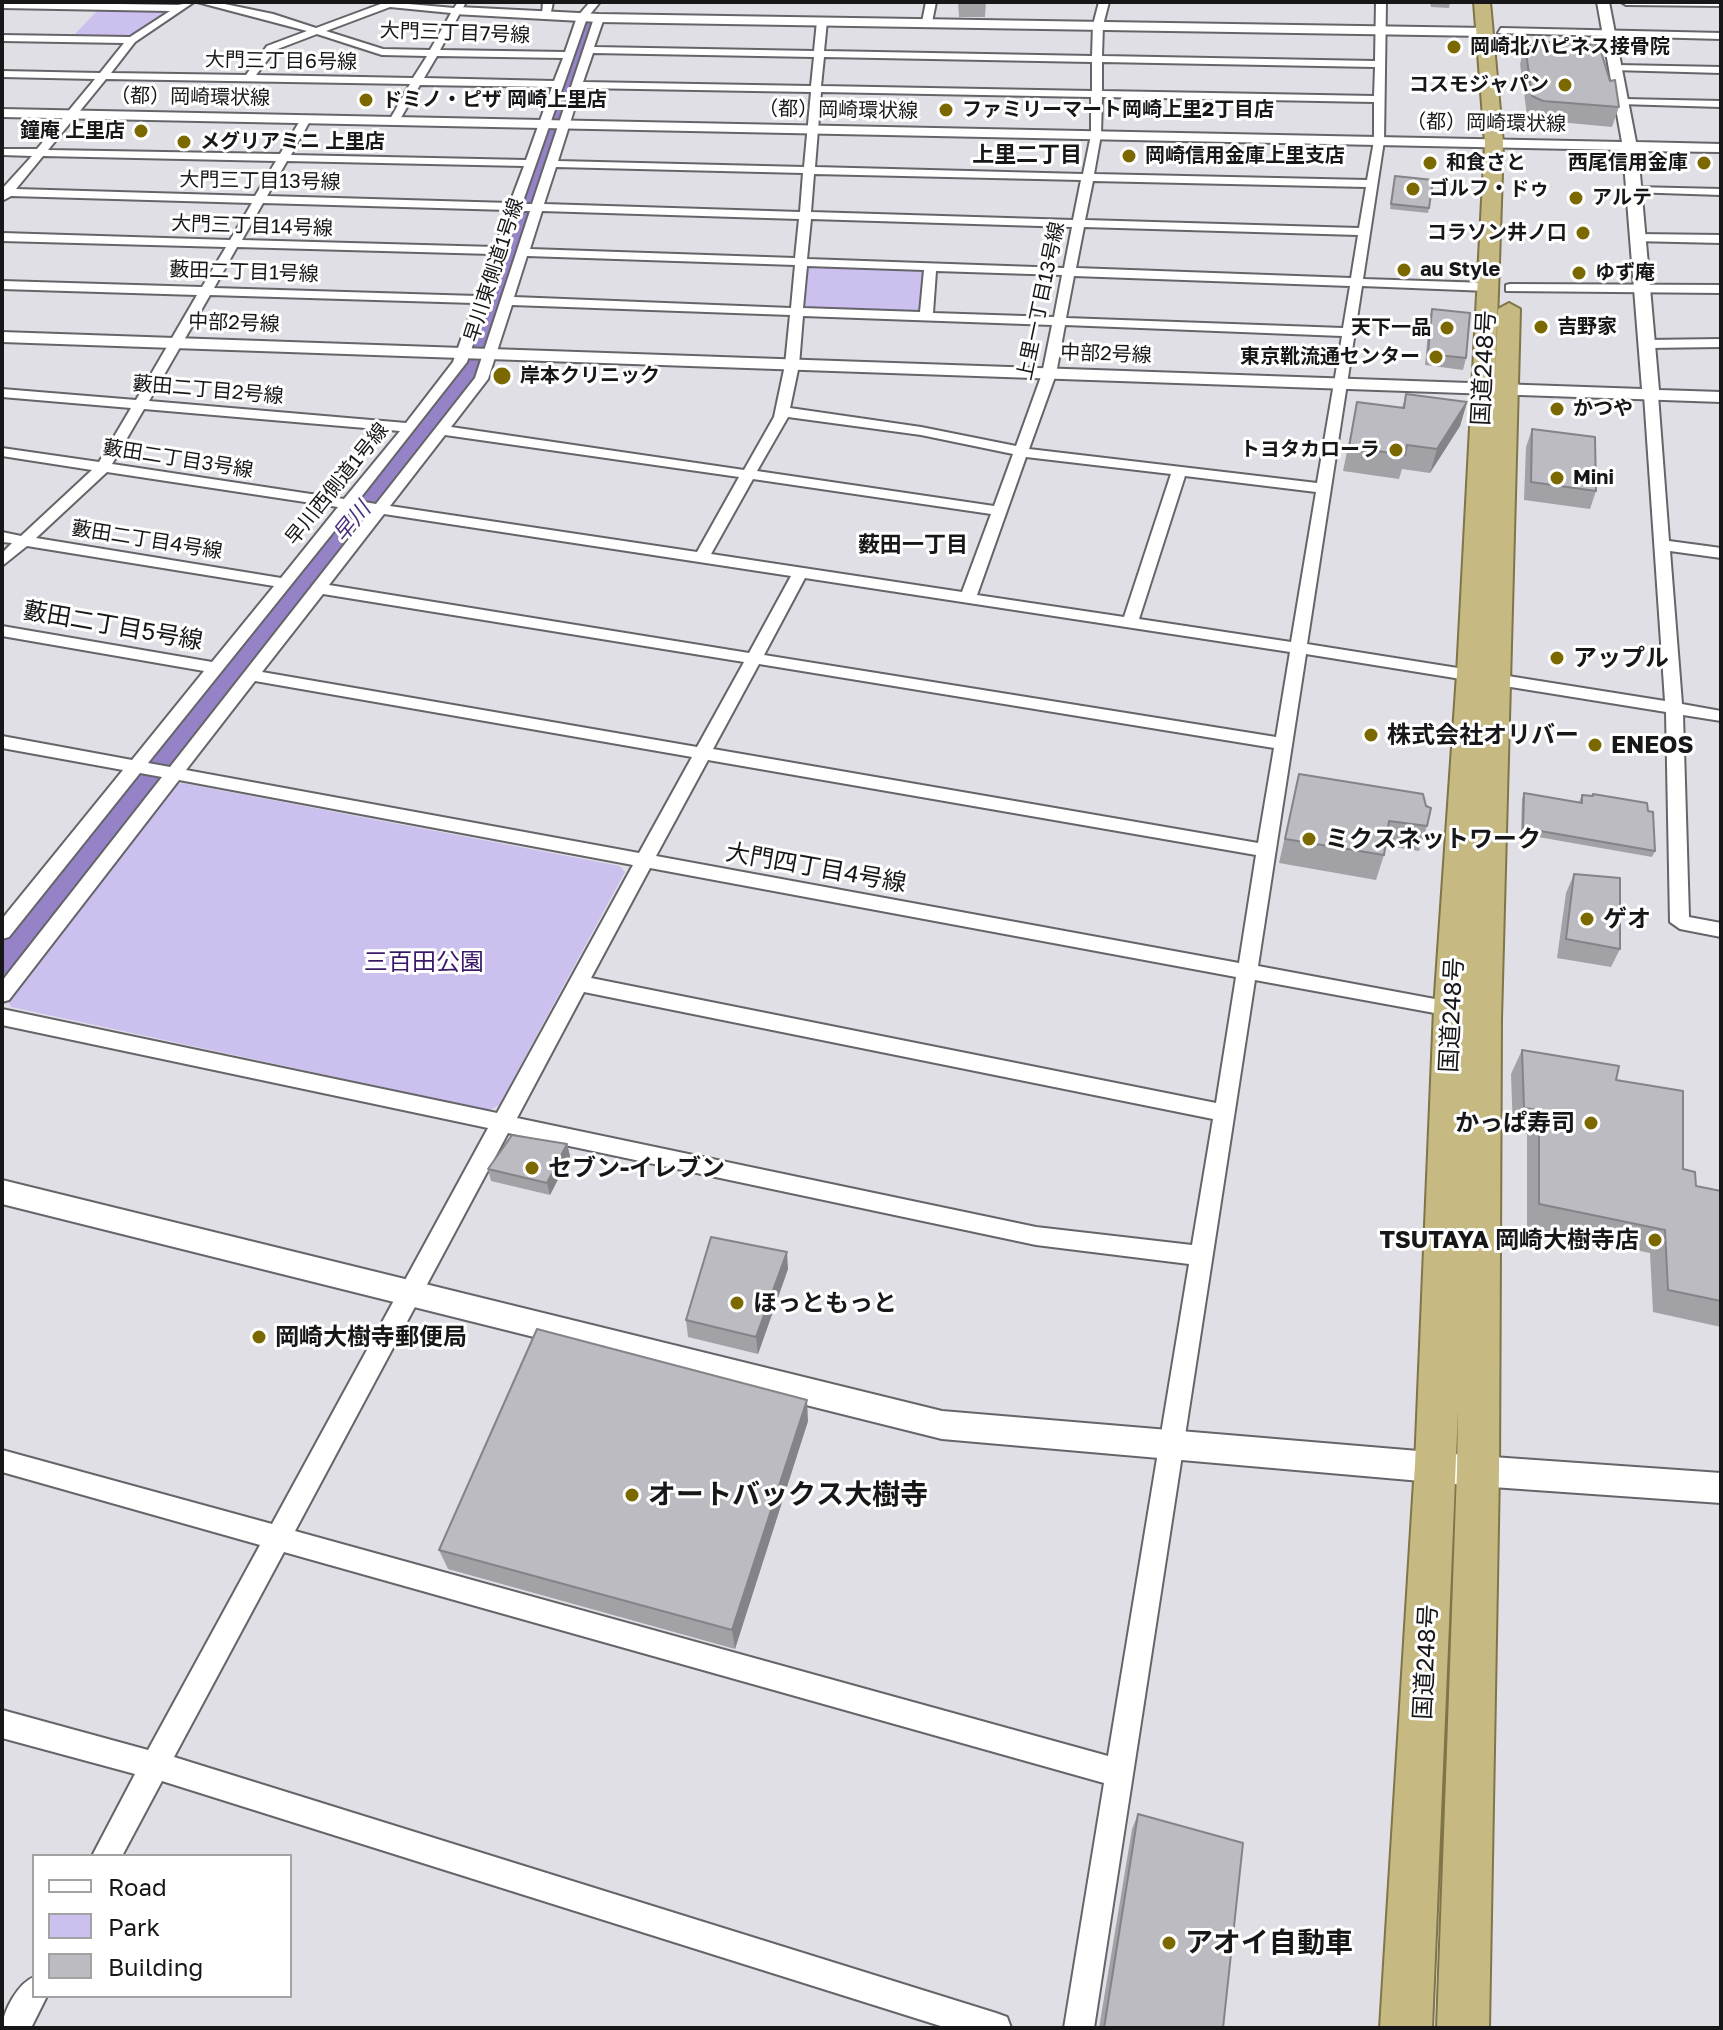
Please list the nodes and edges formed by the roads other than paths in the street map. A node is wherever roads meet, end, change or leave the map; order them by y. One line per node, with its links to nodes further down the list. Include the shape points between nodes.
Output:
1 (202, 2): 23 (street, 大門三丁目7号線)
2 (595, 2): 15 (street, 早川西側道1号線)
3 (931, 2): 20 (street)
4 (1104, 2): 21 (street, 上里一丁目13号線)
5 (1381, 2): 24 (street)
6 (1603, 2): 25 (street)
7 (1626, 2): 9 (street)
8 (389, 3): 13 (street); 23 (street)
9 (1721, 3)
10 (2, 5): 12 (street)
11 (184, 5): 12 (street); 29 (street)
12 (98, 7): 17 (street)
13 (461, 7): 14 (street); 31 (street)
14 (547, 8): 15 (street)
15 (582, 17): 18 (street); 33 (street, 早川西側道1号線)
16 (1492, 17): 24 (street); 25 (street); 58 (highway, 国道248号)
17 (88, 18)
18 (599, 18): 19 (street); 30 (street, 早川東側道1号線)
19 (822, 21): 20 (street); 32 (street)
20 (927, 22): 21 (street)
21 (1098, 25): 24 (street); 34 (street, 上里一丁目13号線)
22 (77, 28): 28 (street)
23 (319, 30): 31 (street, 大門三丁目7号線, via 382,52); 40 (street, via 271,48)
24 (1380, 30): 35 (street)
25 (1610, 33): 26 (street); 36 (street)
26 (1721, 36)
27 (2, 38): 28 (street)
28 (67, 39): 29 (street)
29 (132, 40): 39 (street)
30 (590, 50): 32 (street); 43 (street, 早川東側道1号線)
31 (433, 53): 33 (street, 大門三丁目7号線); 41 (street)
32 (818, 54): 34 (street); 44 (street)
33 (570, 55): 42 (street, 早川西側道1号線)
34 (1097, 59): 35 (street); 45 (street, 上里一丁目13号線)
35 (1380, 64): 46 (street)
36 (1617, 68): 37 (street); 47 (street)
37 (1721, 70)
38 (2, 74): 39 (street, 大門三丁目6号線)
39 (104, 76): 40 (street, 大門三丁目6号線); 50 (street)
40 (249, 78): 41 (street, 大門三丁目6号線)
41 (417, 82): 42 (street, 大門三丁目6号線); 52 (street)
42 (559, 84): 53 (street, 早川西側道1号線)
43 (578, 85): 44 (street); 54 (street, 早川東側道1号線)
44 (815, 89): 45 (street); 55 (street)
45 (1096, 93): 46 (street); 56 (street, 上里一丁目13号線)
46 (1379, 99): 57 (street)
47 (1623, 102): 48 (street); 59 (street)
48 (1721, 104)
49 (2, 113): 50 (street, （都）岡崎環状線)
50 (71, 114): 51 (street, （都）岡崎環状線); 62 (street)
51 (306, 119): 52 (street, （都）岡崎環状線); 63 (street)
52 (394, 121): 53 (street, （都）岡崎環状線)
53 (545, 124): 54 (street, （都）岡崎環状線); 64 (street, 早川西側道1号線)
54 (566, 124): 55 (street, （都）岡崎環状線); 65 (street, 早川東側道1号線)
55 (811, 130): 56 (street, （都）岡崎環状線); 66 (street)
56 (1096, 135): 57 (street, （都）岡崎環状線); 67 (street, 上里一丁目13号線)
57 (1379, 141): 58 (street, （都）岡崎環状線); 68 (street)
58 (1505, 144): 59 (street, （都）岡崎環状線); 89 (highway, 国道248号)
59 (1630, 146): 60 (street, （都）岡崎環状線); 69 (street)
60 (1721, 148)
61 (2, 152): 62 (street)
62 (39, 153): 63 (street); 71 (street)
63 (283, 158): 64 (street); 72 (street)
64 (532, 163): 73 (street, 早川西側道1号線)
65 (553, 164): 66 (street); 74 (street, 早川東側道1号線)
66 (807, 170): 67 (street); 75 (street)
67 (1087, 177): 68 (street); 76 (street, 上里一丁目13号線)
68 (1372, 184): 77 (street)
69 (1634, 190): 70 (street); 79 (street)
70 (1721, 192)
71 (4, 195): 72 (street, 大門三丁目13号線)
72 (259, 199): 73 (street, 大門三丁目13号線); 81 (street)
73 (518, 205): 74 (street, 大門三丁目13号線); 82 (street, 早川西側道1号線)
74 (539, 206): 75 (street, 大門三丁目13号線); 83 (street, 早川東側道1号線)
75 (805, 214): 76 (street, 大門三丁目13号線); 84 (street)
76 (1079, 223): 77 (street, 大門三丁目13号線); 86 (street, 上里一丁目13号線)
77 (1365, 232): 87 (street)
78 (2, 237): 81 (street, 大門三丁目14号線)
79 (1637, 238): 80 (street); 90 (street)
80 (1721, 239)
81 (233, 243): 82 (street, 大門三丁目14号線); 92 (street)
82 (501, 251): 93 (street, 早川西側道1号線)
83 (523, 252): 84 (street); 94 (street, 早川東側道1号線)
84 (801, 262): 85 (street); 95 (street)
85 (930, 266): 86 (street); 96 (street)
86 (1069, 272): 87 (street); 97 (street, 上里一丁目13号線)
87 (1357, 283): 89 (street); 98 (street)
88 (2, 285): 92 (street, 藪田二丁目1号線)
89 (1499, 288): 90 (street); 108 (highway, 国道248号)
90 (1642, 289): 91 (street); 102 (street)
91 (1721, 289)
92 (205, 291): 93 (street, 藪田二丁目1号線); 100 (street)
93 (485, 300): 103 (street, 早川西側道1号線)
94 (507, 301): 95 (street); 104 (street, 早川東側道1号線)
95 (797, 312): 96 (street); 105 (street)
96 (926, 317): 97 (street)
97 (1059, 321): 98 (street); 106 (street, 上里一丁目13号線)
98 (1348, 332): 107 (street)
99 (2, 337): 100 (street, 中部2号線)
100 (175, 343): 103 (street, 中部2号線); 112 (street)
101 (1721, 343): 102 (street)
102 (1646, 344): 110 (street)
103 (464, 354): 104 (street, 中部2号線); 114 (street, 早川西側道1号線)
104 (490, 354): 105 (street, 中部2号線); 115 (street, 早川東側道1号線, via 481,379)
105 (792, 365): 106 (street, 中部2号線); 113 (street)
106 (1049, 374): 107 (street, 中部2号線); 117 (street, 上里一丁目13号線)
107 (1341, 384): 108 (street, 中部2号線); 121 (street)
108 (1495, 390): 110 (street, 中部2号線); 141 (highway, 国道248号)
109 (2, 393): 112 (street, 藪田二丁目2号線)
110 (1651, 395): 111 (street, 中部2号線); 127 (street)
111 (1721, 397)
112 (140, 405): 114 (street, 藪田二丁目2号線); 118 (street)
113 (783, 411): 117 (street); 120 (street)
114 (411, 428): 122 (street, 早川西側道1号線)
115 (441, 430): 120 (street); 123 (street, 早川東側道1号線)
116 (2, 452): 118 (street, 藪田二丁目3号線)
117 (1022, 452): 119 (street); 124 (street, 上里一丁目13号線)
118 (103, 468): 122 (street, 藪田二丁目3号線); 126 (street)
119 (1179, 471): 121 (street); 135 (street)
120 (747, 474): 124 (street); 129 (street)
121 (1323, 488): 137 (street)
122 (347, 505): 123 (street, 藪田二丁目3号線); 132 (street, 早川西側道1号線)
123 (380, 510): 129 (street, 藪田二丁目3号線); 133 (street, 早川東側道1号線)
124 (1001, 511): 134 (street, 上里一丁目13号線)
125 (2, 537): 126 (street, 藪田二丁目4号線)
126 (24, 540): 130 (street); 132 (street, 藪田二丁目4号線)
127 (1663, 545): 128 (street); 142 (street)
128 (1721, 553)
129 (701, 558): 131 (street, 藪田二丁目3号線)
130 (2, 561)
131 (800, 573): 134 (street, 藪田二丁目3号線); 138 (street)
132 (285, 583): 139 (street, 早川西側道1号線)
133 (317, 588): 138 (street); 140 (street)
134 (968, 598): 135 (street, 藪田二丁目3号線)
135 (1130, 623): 137 (street, 藪田二丁目3号線)
136 (2, 631): 139 (street, 藪田二丁目5号線)
137 (1297, 649): 141 (street, 藪田二丁目3号線); 145 (street)
138 (753, 658): 145 (street); 146 (street)
139 (216, 668): 147 (street, 早川西側道1号線)
140 (250, 675): 146 (street); 148 (street)
141 (1485, 676): 142 (street, 藪田二丁目3号線); 156 (highway, 国道248号); 166 (highway, 国道248号)
142 (1674, 706): 143 (street, 藪田二丁目3号線); 151 (street, via 1680,922)
143 (1721, 716)
144 (2, 742): 147 (street)
145 (1284, 744): 149 (street)
146 (702, 752): 149 (street); 150 (street)
147 (136, 766): 148 (street, 大門四丁目4号線); 152 (street, 早川西側道1号線)
148 (172, 773): 150 (street, 大門四丁目4号線); 155 (street)
149 (1268, 851): 153 (street)
150 (642, 861): 153 (street, 大門四丁目4号線); 154 (street)
151 (1721, 930)
152 (2, 932)
153 (1248, 972): 156 (street, 大門四丁目4号線); 158 (street)
154 (577, 983): 158 (street); 159 (street)
155 (2, 995)
156 (1451, 1009): 165 (highway, 国道248号)
157 (2, 1017): 159 (street)
158 (1226, 1113): 161 (street)
159 (502, 1122): 161 (street, via 1036,1236); 162 (street)
160 (2, 1192): 162 (street)
161 (1203, 1256): 163 (street)
162 (411, 1292): 163 (street, via 942,1425); 168 (street)
163 (1172, 1444): 165 (street); 171 (street)
164 (2, 1461): 168 (street)
165 (1436, 1465): 166 (street); 177 (highway, 国道248号)
166 (1478, 1471): 167 (street); 178 (highway, 国道248号)
167 (1721, 1488)
168 (276, 1537): 170 (street); 171 (street)
169 (2, 1724): 170 (street)
170 (154, 1765): 172 (street); 175 (street)
171 (1118, 1773): 176 (street)
172 (107, 1854)
173 (32, 1996): 174 (street)
174 (15, 2028)
175 (996, 2028)
176 (1079, 2028)
177 (1406, 2028)
178 (1463, 2028)

